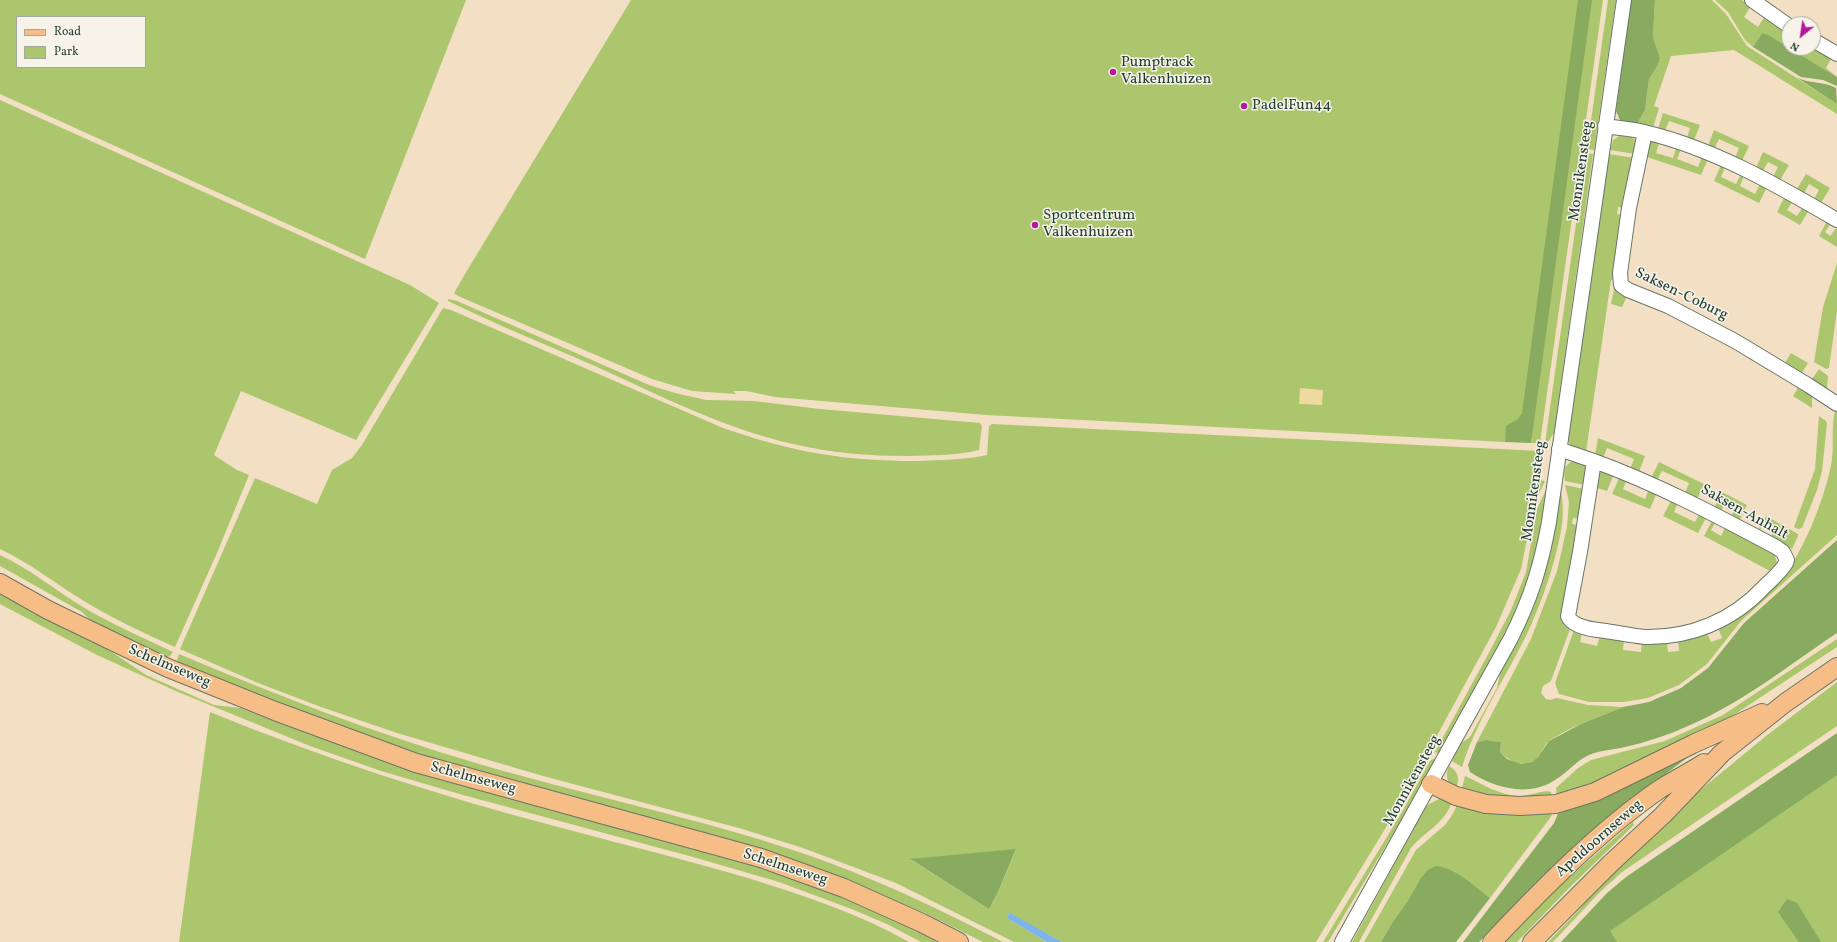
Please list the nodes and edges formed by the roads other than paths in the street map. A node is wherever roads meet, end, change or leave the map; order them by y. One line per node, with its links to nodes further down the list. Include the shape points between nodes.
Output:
1 (1624, 0): 6 (street, Monnikensteeg)
2 (1752, 0): 3 (street)
3 (1781, 20)
4 (1821, 45): 5 (street)
5 (1837, 54)
6 (1605, 126): 7 (street); 10 (street, Monnikensteeg)
7 (1645, 132): 8 (street, via 1681,142 1746,170); 9 (street, Saksen-Coburg, via 1629,208 1620,273 1621,285 1729,338)
8 (1837, 220)
9 (1837, 404)
10 (1559, 449): 11 (street, Saksen-Anhalt); 16 (street, Monnikensteeg, via 1541,562 1528,602 1512,638)
11 (1594, 461): 11 (street, Saksen-Anhalt, via 1663,489 1769,543 1783,552 1786,563 1750,602 1725,618 1693,632 1643,637 1601,631 1573,623 1568,616)
12 (0, 583): 17 (main road, Schelmseweg, via 55,614 168,668 282,714 416,763 768,861 844,888 922,922)
13 (1837, 667): 14 (main road, Apeldoornseweg)
14 (1785, 703): 15 (main road, Apeldoornseweg); 16 (main road, via 1595,792 1556,804 1486,804 1456,796)
15 (1722, 753): 19 (main road, Apeldoornseweg, via 1660,789 1620,821 1546,886); 20 (main road, Apeldoornseweg, via 1663,815)
16 (1431, 784): 18 (street, Monnikensteeg)
17 (959, 942)
18 (1342, 942)
19 (1492, 942)
20 (1532, 942)

